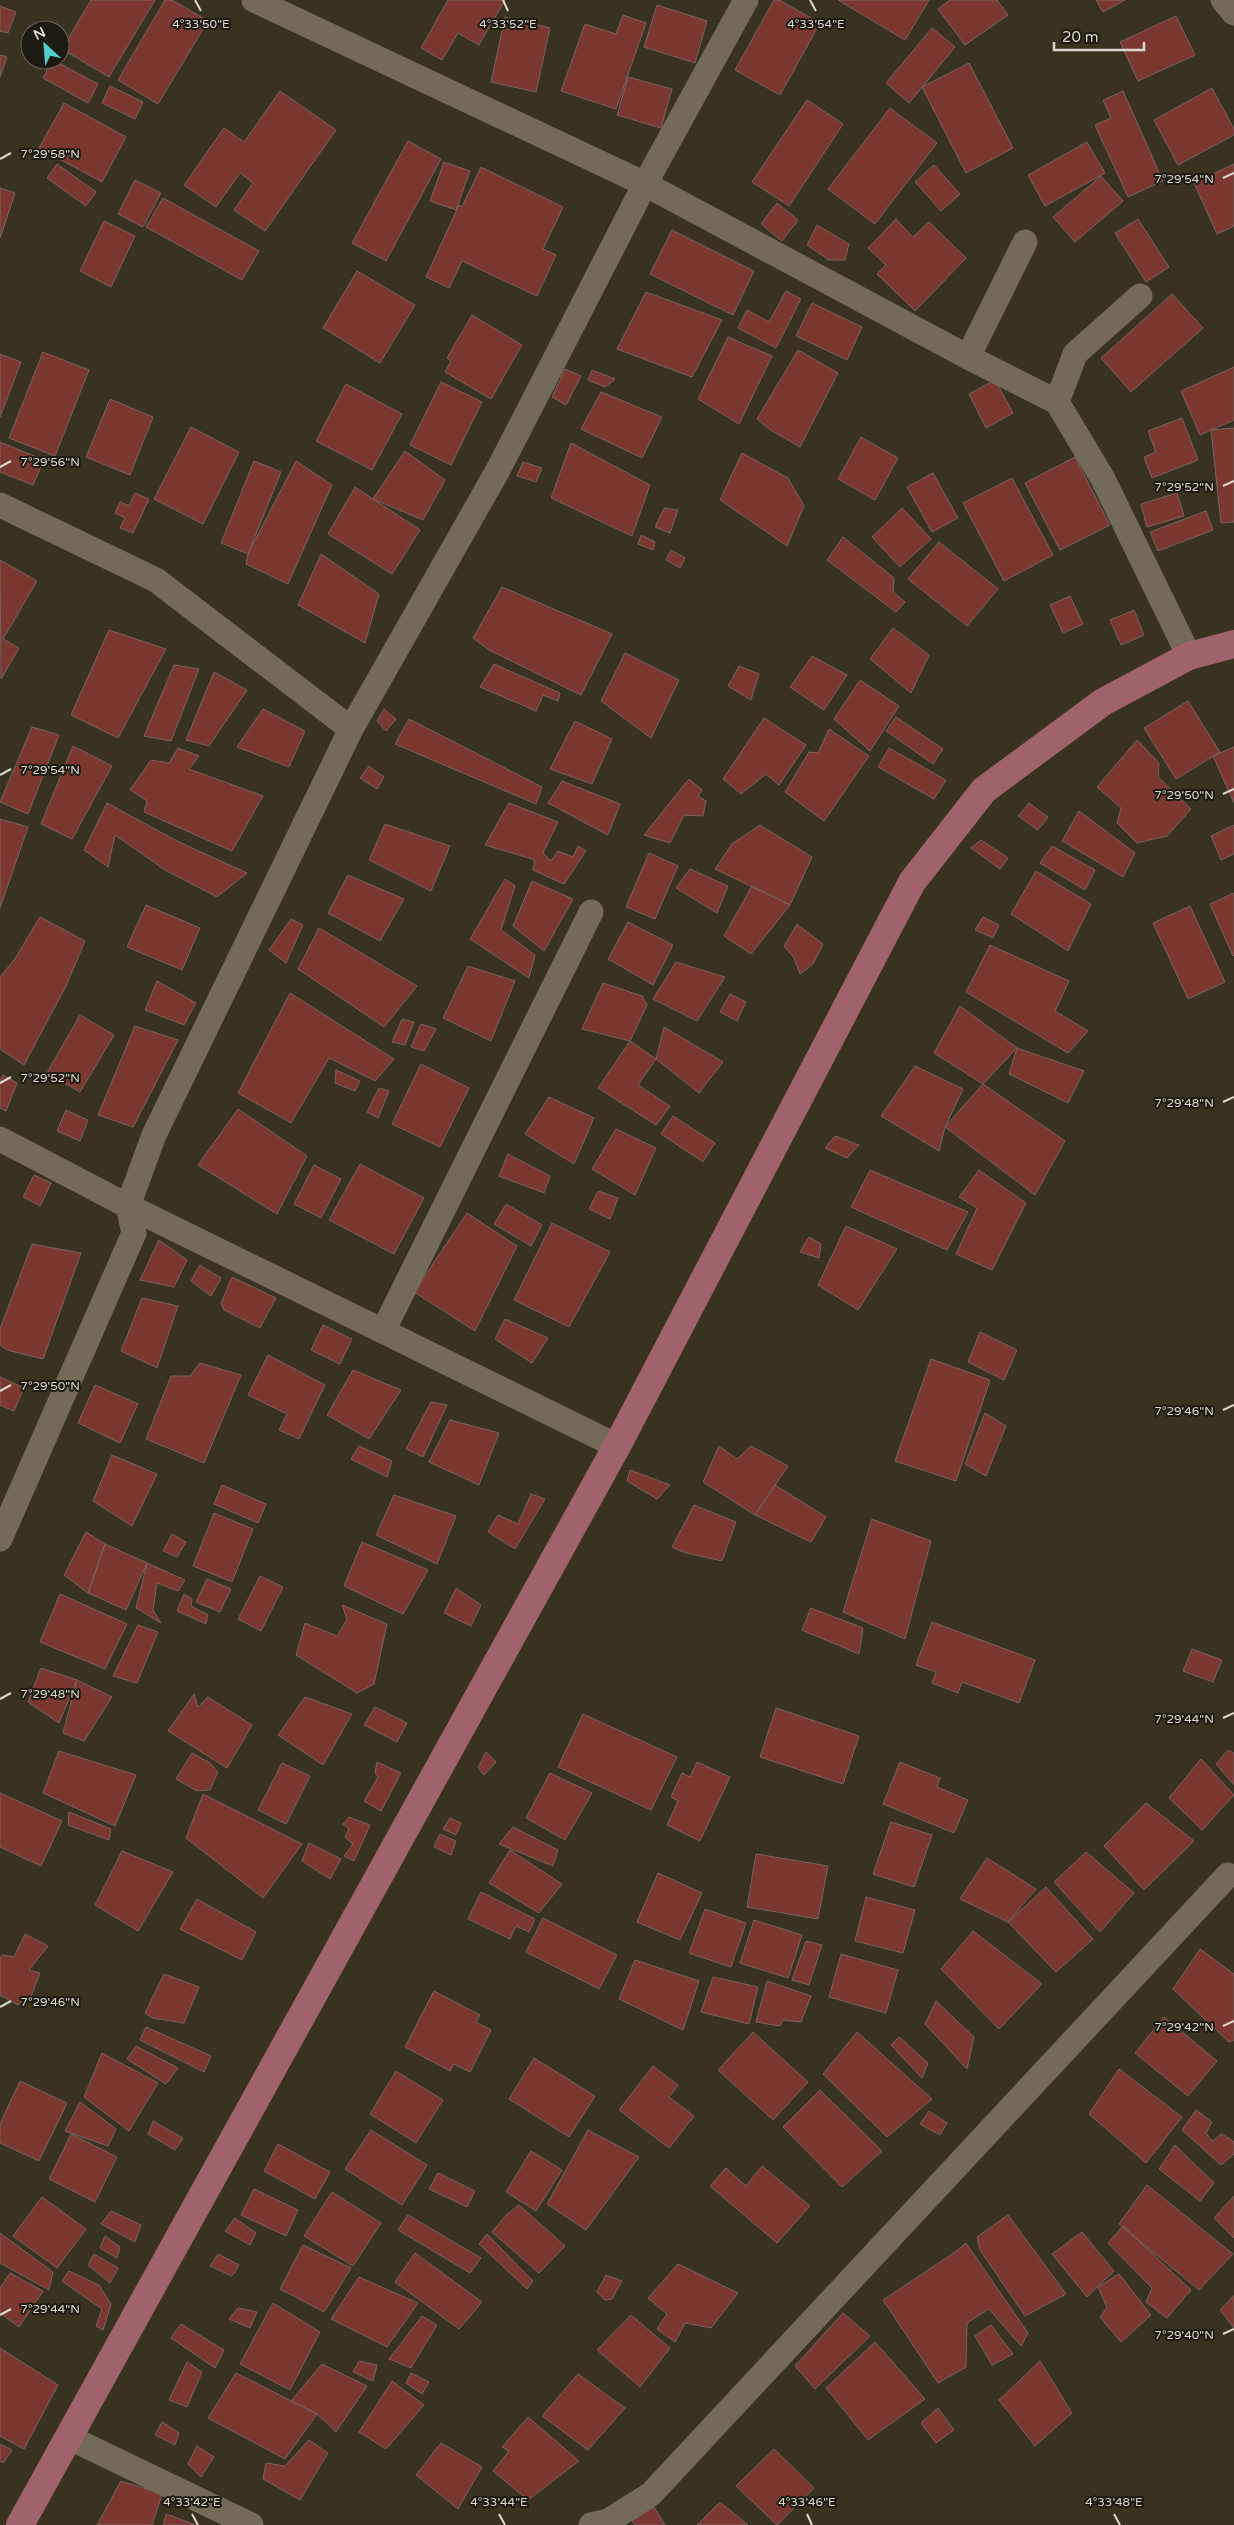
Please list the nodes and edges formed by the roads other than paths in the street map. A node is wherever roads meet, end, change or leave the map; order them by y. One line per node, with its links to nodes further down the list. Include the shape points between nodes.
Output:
1 (254, 0): 5 (street)
2 (746, 0): 5 (street)
3 (1223, 0): 4 (street)
4 (1234, 13)
5 (645, 184): 8 (street); 13 (street, via 498,470)
6 (1025, 242): 8 (street)
7 (1140, 296): 9 (street, via 1075,354)
8 (968, 357): 9 (street)
9 (1057, 402): 12 (street, via 1103,479)
10 (0, 505): 13 (street, via 156,580)
11 (1234, 644): 12 (main road)
12 (1189, 656): 18 (main road, via 1103,702 984,790 912,882)
13 (351, 729): 16 (street, via 154,1135)
14 (592, 912): 17 (street)
15 (0, 1139): 16 (street)
16 (128, 1206): 17 (street); 19 (street, via 134,1233)
17 (382, 1331): 18 (street)
18 (617, 1446): 21 (main road)
19 (0, 1539)
20 (1228, 1875): 24 (street, via 651,2494 608,2521)
21 (68, 2436): 22 (main road); 23 (street)
22 (20, 2525)
23 (251, 2525)
24 (591, 2525)

